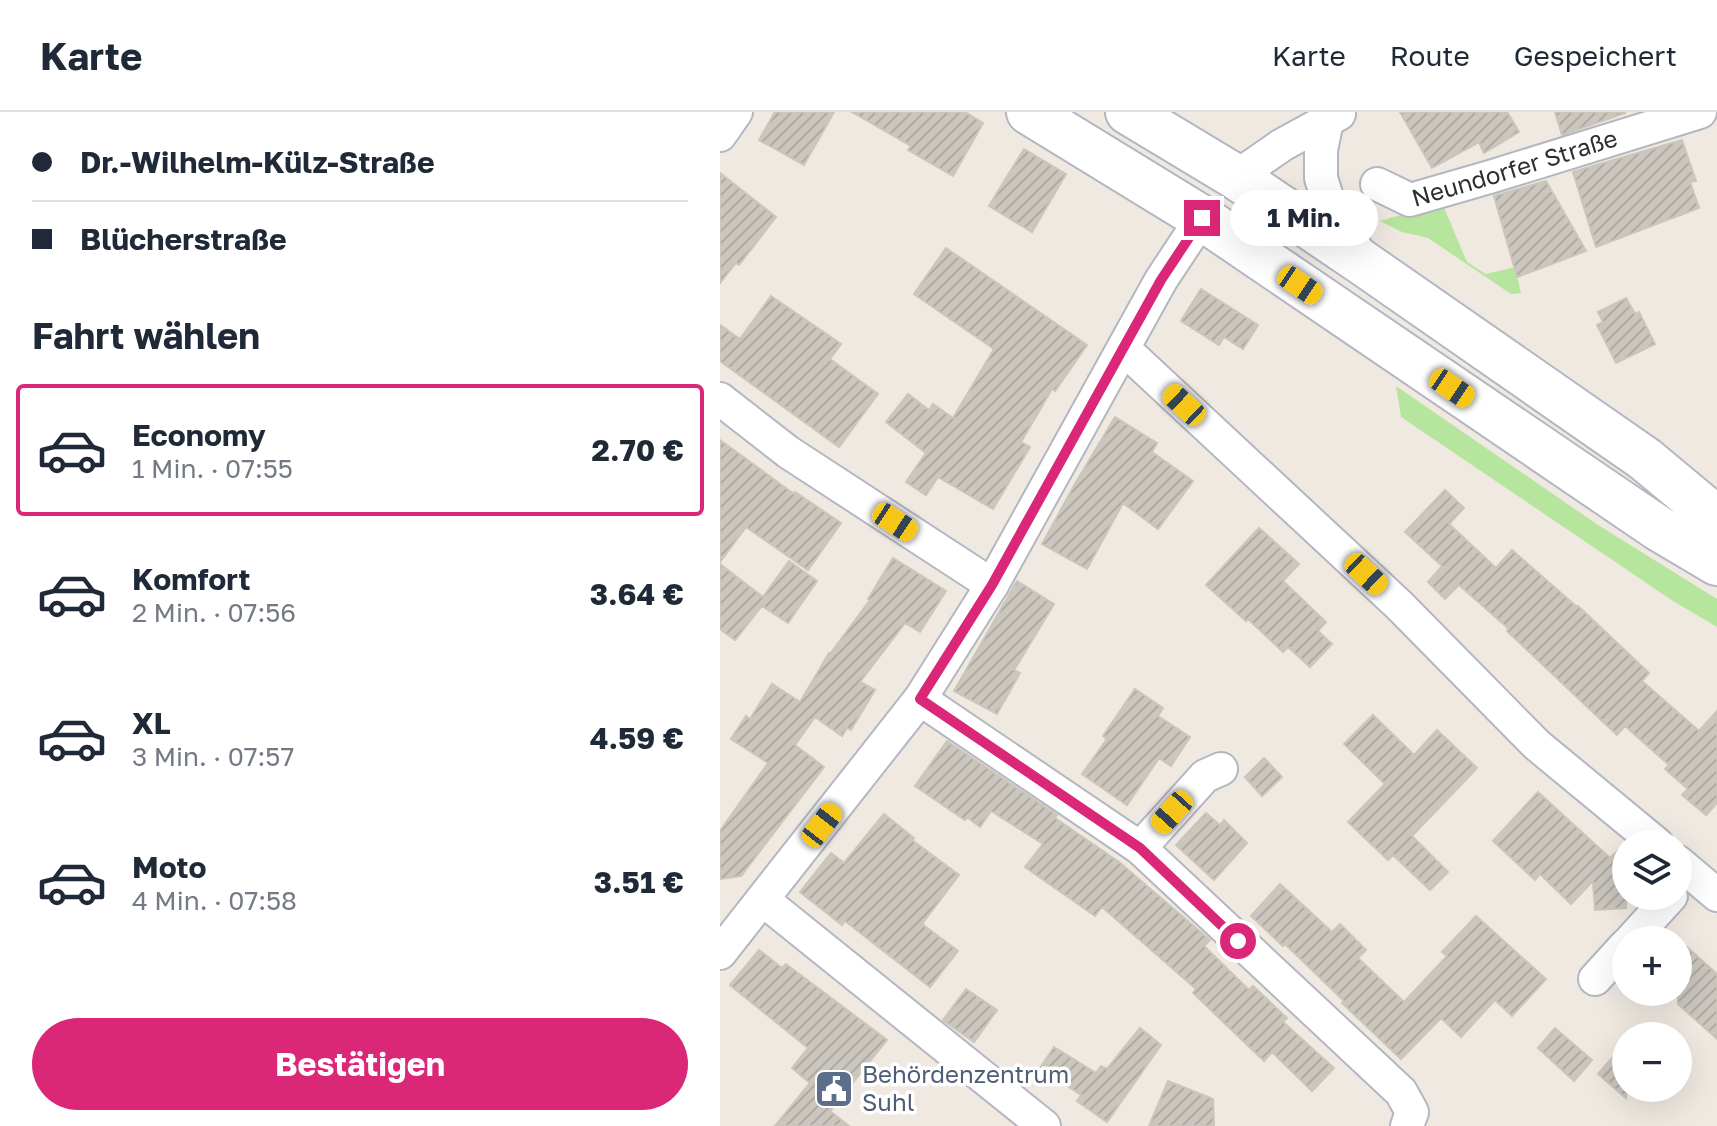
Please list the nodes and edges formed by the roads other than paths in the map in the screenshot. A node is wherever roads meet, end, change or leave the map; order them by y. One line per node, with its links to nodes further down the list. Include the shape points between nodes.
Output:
1 (736, 112): 6 (street)
2 (1029, 112): 9 (main road)
3 (1128, 112): 7 (main road)
4 (1700, 112): 8 (street, Neundorfer Straße, via 1410,200)
5 (1335, 117): 7 (street); 10 (street, via 1321,150 1321,178 1332,213)
6 (720, 135)
7 (1236, 177): 9 (main road); 10 (main road)
8 (1377, 184)
9 (1202, 218): 11 (street); 14 (main road)
10 (1363, 263): 13 (main road, via 1645,459)
11 (1124, 349): 15 (street); 18 (street, via 1399,605 1537,745)
12 (720, 399): 15 (street, via 788,452)
13 (1717, 519)
14 (1717, 563)
15 (992, 585): 16 (street)
16 (920, 699): 19 (street); 22 (street)
17 (1221, 769): 19 (street, via 1205,776)
18 (1640, 830)
19 (1140, 848): 29 (street, via 1401,1092 1412,1112)
20 (1692, 885): 21 (street)
21 (1717, 895)
22 (763, 900): 25 (street); 28 (street)
23 (1656, 910): 24 (street)
24 (1642, 926)
25 (727, 931)
26 (1612, 960): 27 (street)
27 (1595, 979)
28 (1044, 1126)
29 (1407, 1126)

